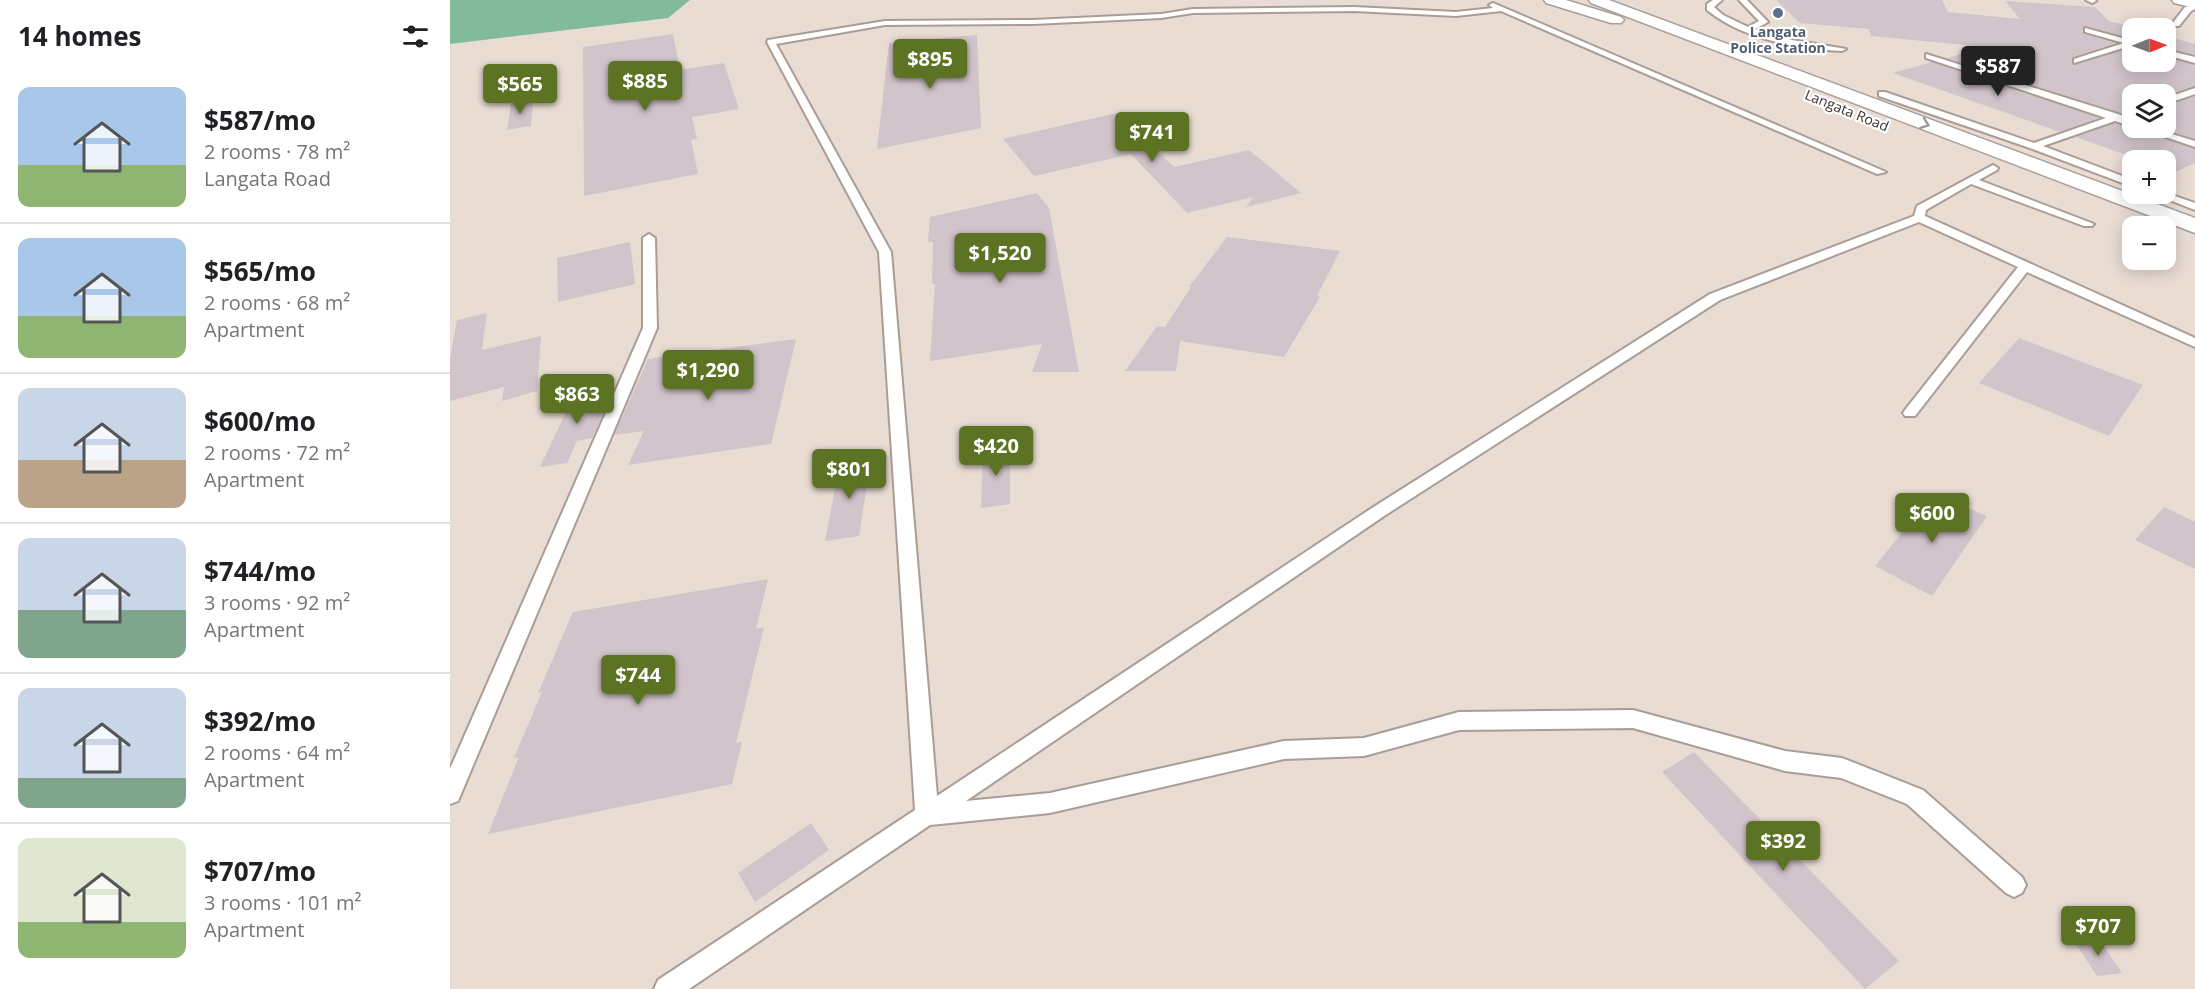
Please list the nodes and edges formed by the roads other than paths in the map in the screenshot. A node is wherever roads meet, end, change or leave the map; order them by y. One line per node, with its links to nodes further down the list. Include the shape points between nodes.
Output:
1 (1480, 0): 9 (lane)
2 (1551, 0): 31 (main road, Langata Road, via 1647,30)
3 (1596, 0): 7 (main road, Langata Road)
4 (1718, 0): 11 (lane, via 1710,3 1717,16)
5 (1743, 0): 11 (lane, via 1764,22)
6 (2179, 0): 8 (main road)
7 (1611, 3): 37 (main road, Langata Road, one-way to 37)
8 (2195, 5): 10 (lane)
9 (1502, 9): 32 (lane); 47 (lane, via 1456,14 1354,9 1193,11 1033,22 885,23 771,42 885,252)
10 (2176, 24)
11 (1750, 29): 15 (lane, via 1809,47)
12 (2088, 30): 13 (lane)
13 (2122, 40)
14 (2122, 47): 19 (lane)
15 (1842, 49)
16 (2176, 55): 18 (lane)
17 (1929, 56): 26 (lane)
18 (2195, 60)
19 (2077, 61)
20 (2195, 91): 22 (lane)
21 (1882, 94): 30 (lane)
22 (2183, 95): 23 (lane); 24 (lane)
23 (2176, 97)
24 (2195, 99)
25 (2122, 116): 26 (lane)
26 (2115, 118): 27 (lane); 30 (lane)
27 (2122, 120)
28 (2176, 138): 29 (lane)
29 (2195, 144)
30 (2034, 146): 34 (lane)
31 (1992, 168): 33 (lane); 37 (main road, Langata Road)
32 (1881, 172)
33 (1969, 180): 37 (lane); 38 (lane, via 1921,208)
34 (2122, 180)
35 (2176, 200): 36 (lane)
36 (2195, 207)
37 (2095, 208): 39 (main road, Langata Road)
38 (1919, 218): 43 (lane); 47 (lane, via 1715,297 1378,512)
39 (2195, 226)
40 (649, 238): 46 (lane, via 650,328)
41 (2176, 241): 42 (main road)
42 (2195, 248)
43 (2025, 266): 44 (lane); 45 (lane)
44 (2195, 343)
45 (1910, 413)
46 (450, 794)
47 (927, 815): 48 (lane, via 1050,803 1284,750 1364,747 1459,722 1633,719 1785,761 1842,768 1915,797); 49 (lane)
48 (2014, 885)
49 (667, 989)

